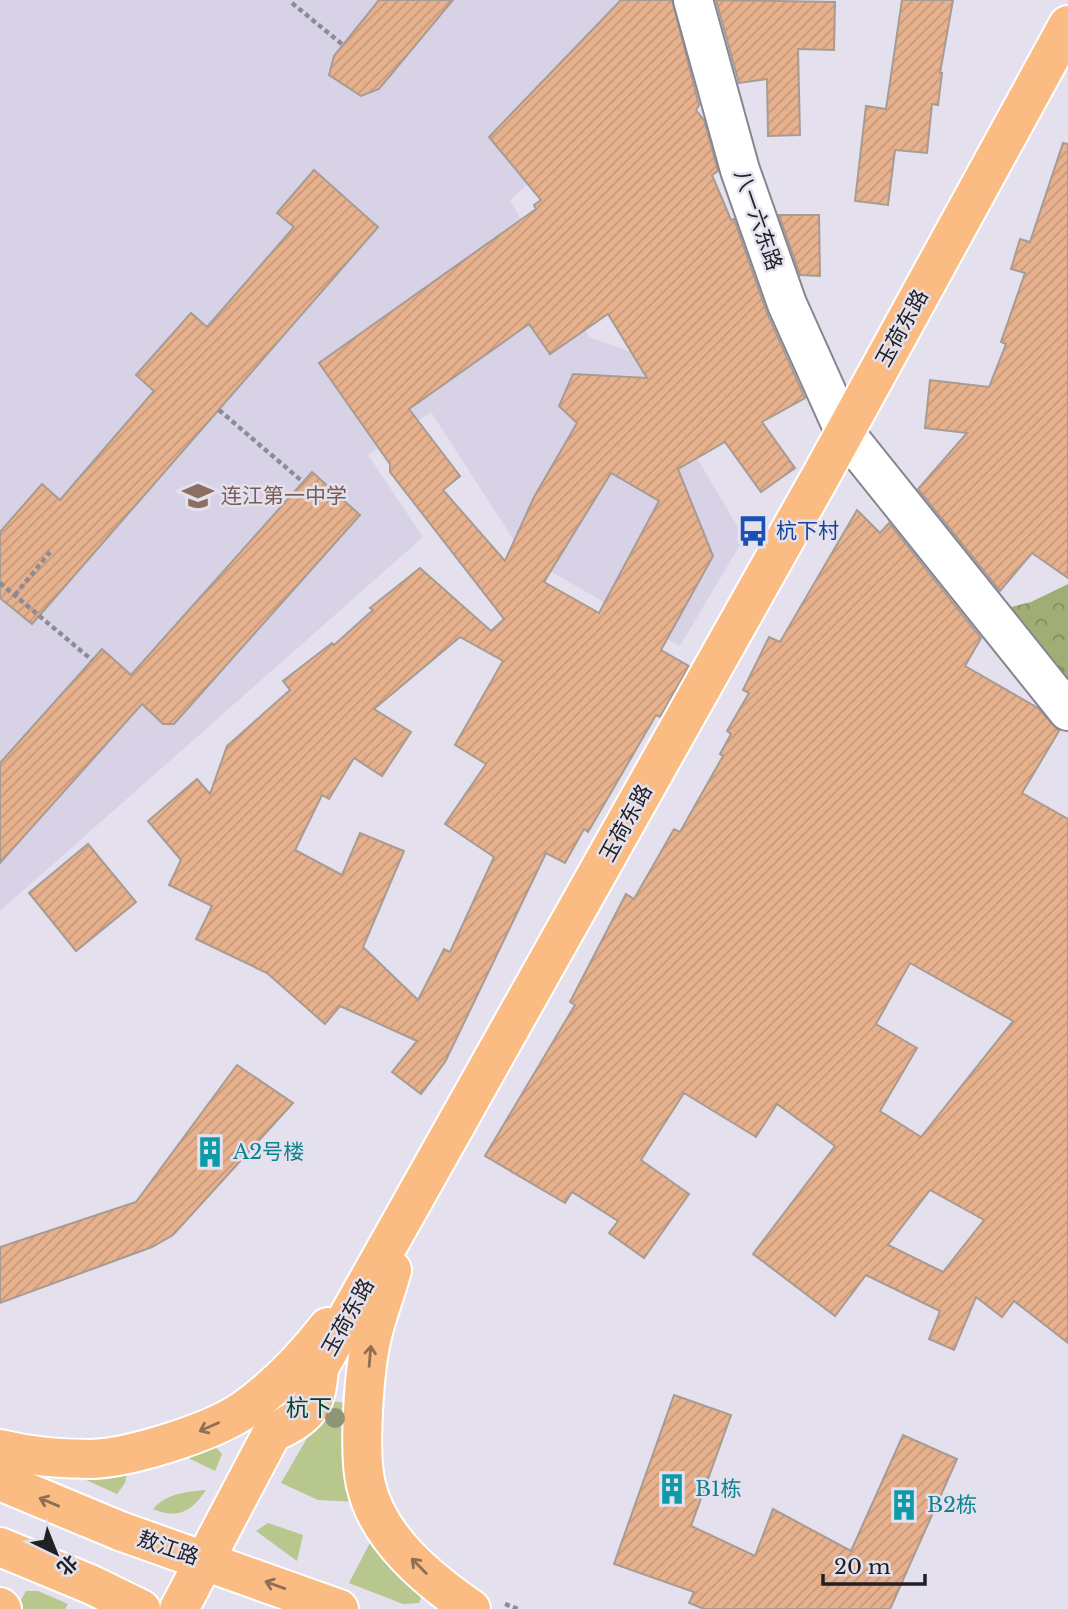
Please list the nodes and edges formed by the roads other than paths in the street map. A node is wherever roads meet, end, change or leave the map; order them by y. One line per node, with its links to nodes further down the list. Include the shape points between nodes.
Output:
1 (692, 0): 3 (street, 八一六东路, via 740,170 779,280)
2 (1068, 25): 3 (main road, 玉荷东路)
3 (845, 433): 4 (street, 八一六东路); 5 (main road, 玉荷东路)
4 (1068, 711)
5 (415, 1197): 6 (main road, via 341,1310 282,1378); 14 (main road, one-way to 5, via 441,1588 391,1538 366,1485 363,1429 371,1338)
6 (264, 1417): 7 (main road, one-way to 7, via 92,1459); 10 (main road)
7 (0, 1450)
8 (0, 1481): 10 (main road, 敖江路, one-way to 8, via 120,1531)
9 (0, 1547): 11 (main road)
10 (205, 1560): 12 (main road); 13 (main road, 敖江路, one-way to 10)
11 (141, 1609)
12 (179, 1609)
13 (339, 1609)
14 (471, 1609)

